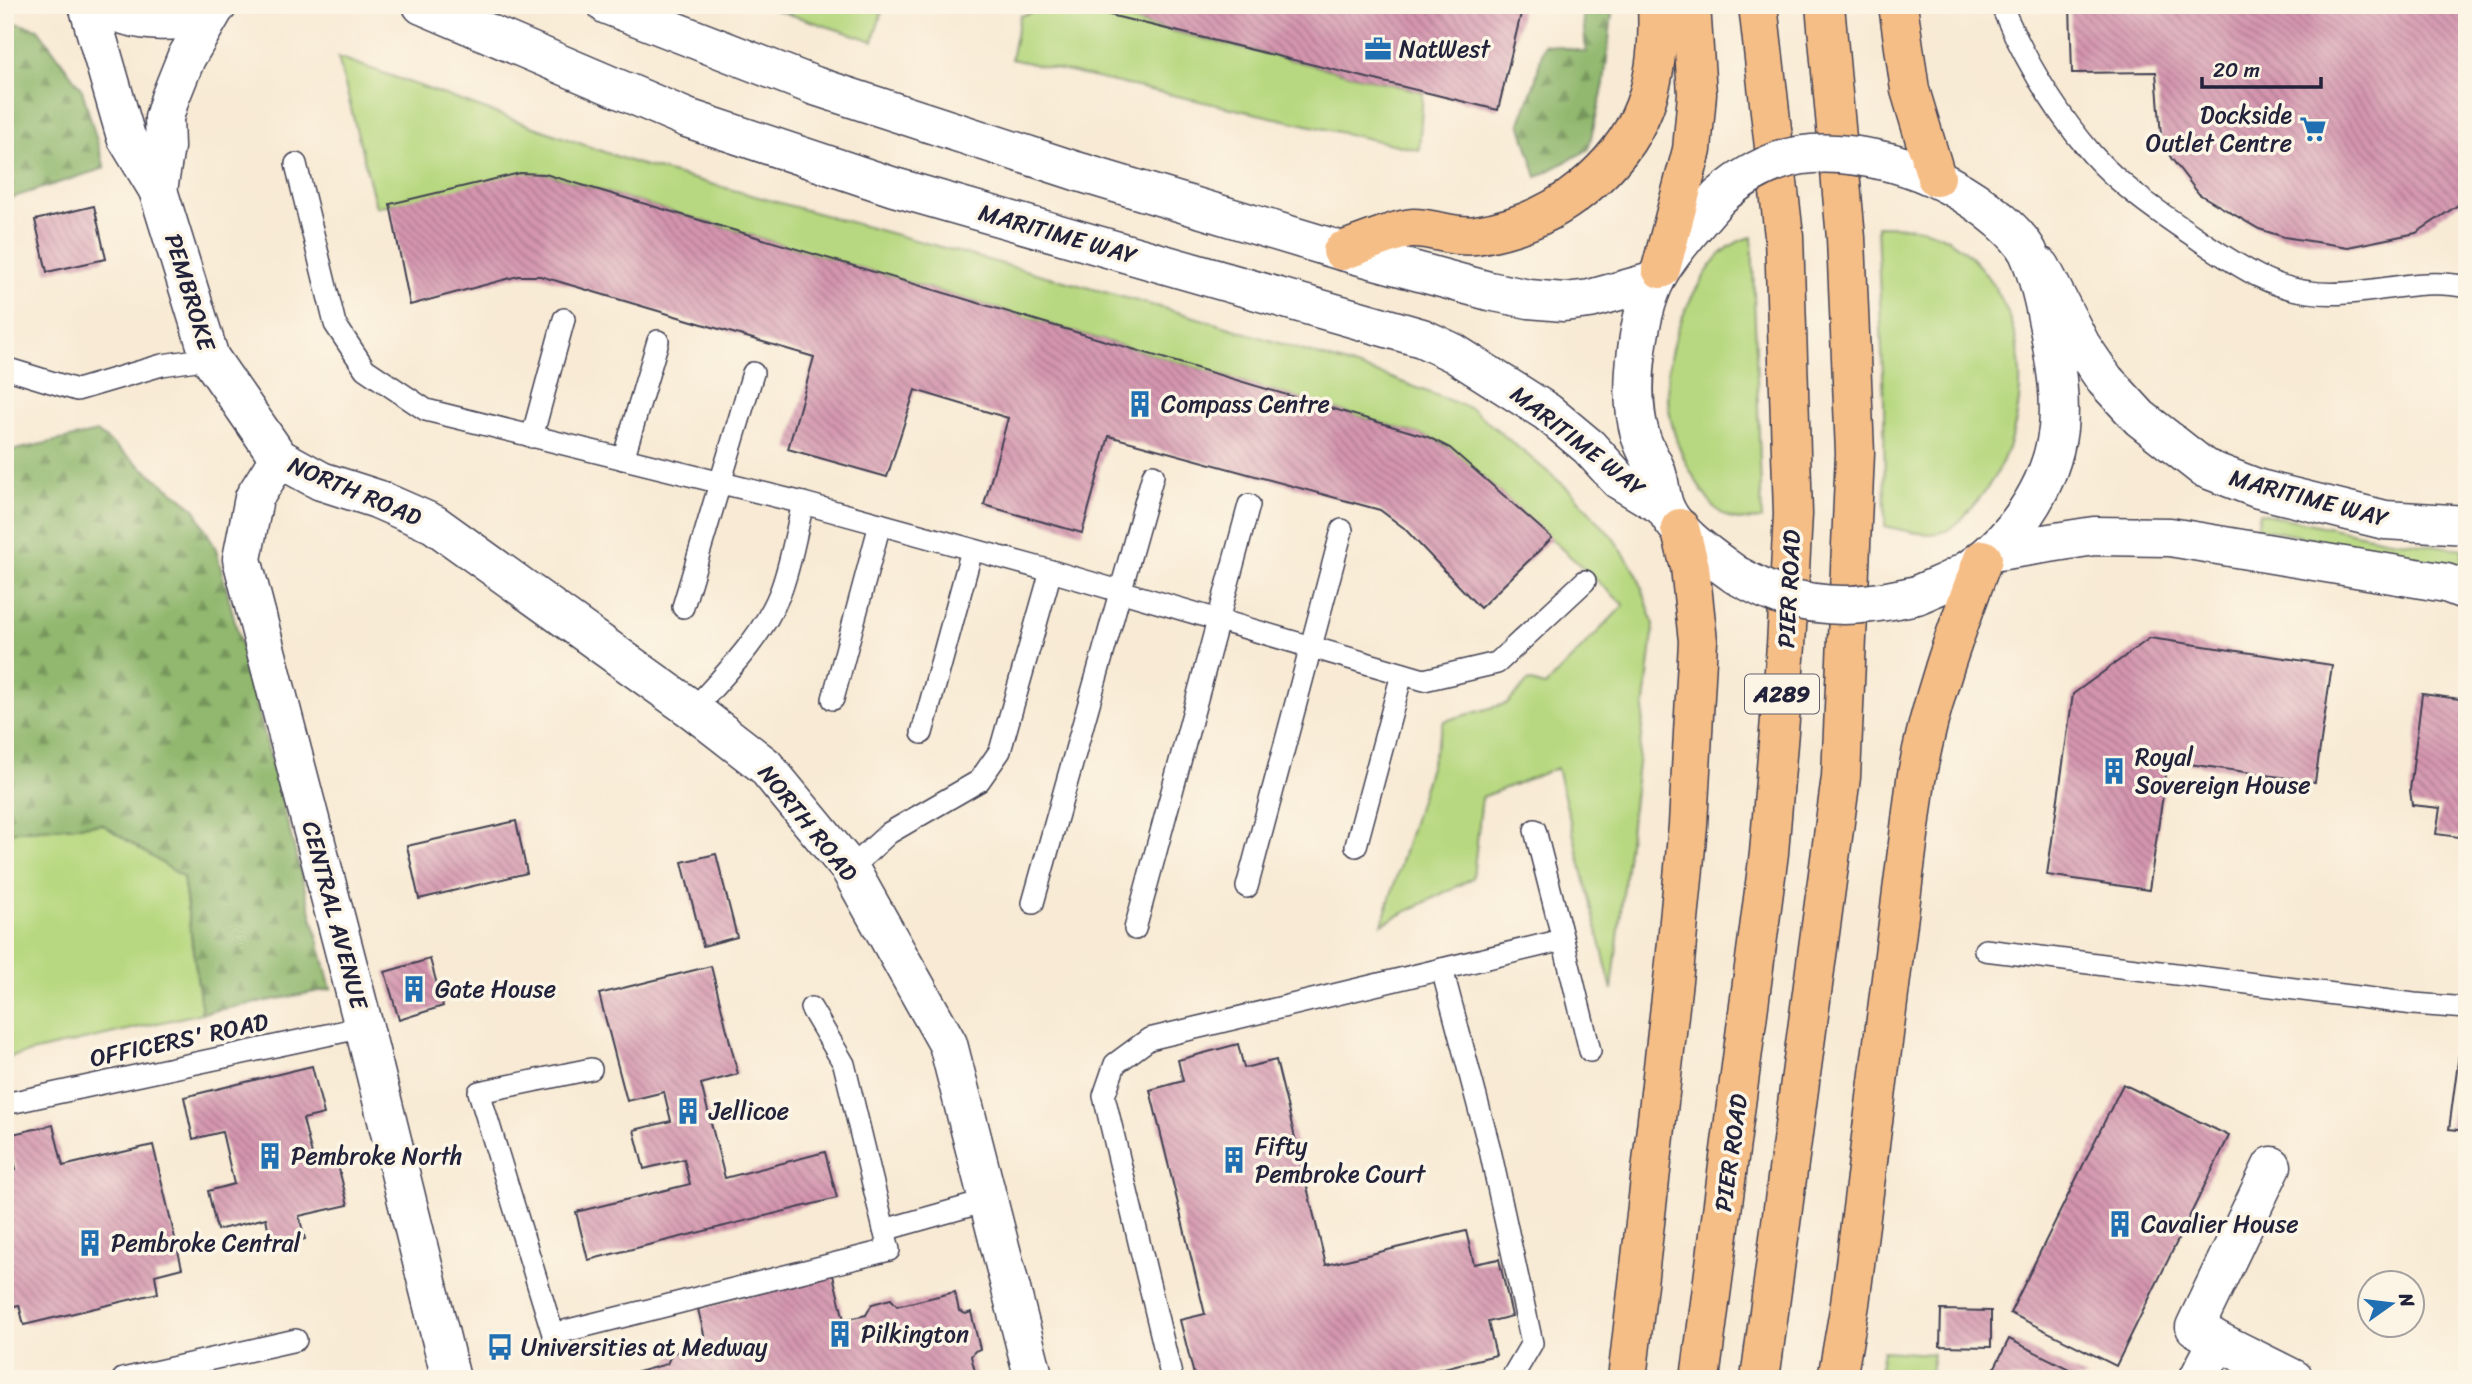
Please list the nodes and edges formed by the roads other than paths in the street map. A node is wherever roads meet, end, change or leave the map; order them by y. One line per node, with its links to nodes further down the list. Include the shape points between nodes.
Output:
1 (88, 5): 16 (street, PEMBROKE, via 126,137)
2 (102, 5): 12 (street, via 125,16 156,20 186,19)
3 (422, 5): 33 (street, MARITIME WAY, via 687,118 881,183 1422,338 1539,406 1589,447 1619,480)
4 (607, 5): 13 (street)
5 (644, 5): 13 (street)
6 (1657, 5): 18 (main road, via 1657,60 1633,133 1606,170 1567,201 1538,217 1485,233 1465,236 1412,228)
7 (1691, 5): 19 (main road, via 1697,94 1692,150)
8 (1758, 5): 76 (main road, PIER ROAD / A289, via 1784,236 1793,514 1769,853)
9 (1825, 5): 77 (main road, A289, via 1846,239 1855,453 1841,777)
10 (1898, 5): 15 (main road, via 1910,90)
11 (2000, 5): 20 (lane, via 2037,76 2094,156 2179,226 2249,273 2310,293 2351,294 2419,283)
12 (220, 6): 16 (street, PEMBROKE, via 186,58 170,98)
13 (672, 31): 18 (street, via 815,86)
14 (296, 164): 26 (lane, via 335,324 365,369 426,410)
15 (1936, 177): 17 (street, via 1976,200); 19 (street, bridge, via 1833,152 1793,156 1763,166 1719,197)
16 (158, 190): 23 (street, PEMBROKE)
17 (2016, 235): 35 (street, MARITIME WAY, via 2047,275 2081,345 2105,380 2140,418 2204,468 2259,489 2385,520); 38 (street, via 2037,278 2049,328 2058,377 2058,431 2044,480 2021,520)
18 (1342, 251): 19 (street, via 1489,291 1564,302 1590,299)
19 (1658, 275): 33 (street, via 1639,338 1633,395 1640,437)
20 (2467, 287)
21 (564, 318): 26 (lane)
22 (658, 341): 28 (lane)
23 (210, 358): 24 (lane, via 77,390); 27 (street, PEMBROKE)
24 (5, 368)
25 (753, 373): 30 (lane)
26 (532, 437): 28 (lane)
27 (279, 458): 48 (street, NORTH ROAD, via 321,481 434,524); 61 (street, CENTRAL AVENUE, via 254,498 242,559)
28 (623, 459): 30 (lane)
29 (1153, 475): 42 (lane)
30 (720, 483): 31 (lane); 43 (lane)
31 (803, 503): 34 (lane); 48 (lane, via 781,592 764,624)
32 (1249, 505): 44 (lane)
33 (1672, 517): 38 (street, MARITIME WAY, bridge, via 1699,547 1736,575 1778,595 1824,605 1871,605 1917,595 1959,576); 75 (main road, via 1694,591 1698,641 1675,963)
34 (880, 524): 37 (lane); 47 (lane)
35 (2467, 525)
36 (1342, 530): 45 (lane)
37 (972, 550): 39 (lane); 49 (lane)
38 (1987, 556): 41 (street, via 2094,536 2170,537 2446,583); 78 (main road, via 1948,653 1925,729)
39 (1051, 571): 42 (lane); 52 (lane, via 1000,751 979,780 889,833)
40 (1585, 582): 46 (lane, via 1497,663 1424,680)
41 (2467, 591)
42 (1120, 592): 44 (lane); 54 (lane)
43 (683, 607)
44 (1218, 620): 45 (lane); 55 (lane)
45 (1311, 646): 46 (lane); 53 (lane)
46 (1402, 674): 51 (lane)
47 (834, 699)
48 (693, 710): 52 (street, NORTH ROAD, via 765,766)
49 (922, 733)
50 (1535, 830): 56 (lane)
51 (1356, 846)
52 (850, 869): 66 (street, NORTH ROAD, via 948,1044)
53 (1247, 887)
54 (1033, 903)
55 (1135, 929)
56 (1563, 940): 58 (lane); 62 (lane)
57 (1985, 950): 60 (lane)
58 (1442, 969): 73 (lane, via 1149,1039 1115,1064 1104,1096); 74 (lane, via 1490,1150 1532,1343)
59 (811, 1008): 67 (lane, via 844,1063)
60 (2467, 1008)
61 (364, 1027): 64 (lane, OFFICERS' ROAD); 71 (street, CENTRAL AVENUE)
62 (1590, 1051)
63 (591, 1069): 67 (lane, via 479,1092 553,1334 889,1250)
64 (5, 1104)
65 (2272, 1166): 69 (street, via 2195,1327)
66 (987, 1201): 67 (lane); 72 (street, NORTH ROAD)
67 (884, 1230)
68 (296, 1340): 70 (lane)
69 (2218, 1340): 79 (street); 80 (street)
70 (122, 1379)
71 (451, 1379)
72 (1034, 1379)
73 (1172, 1379)
74 (1511, 1379)
75 (1627, 1379)
76 (1700, 1379)
77 (1760, 1379)
78 (1837, 1379)
79 (2198, 1379)
80 (2294, 1379)

